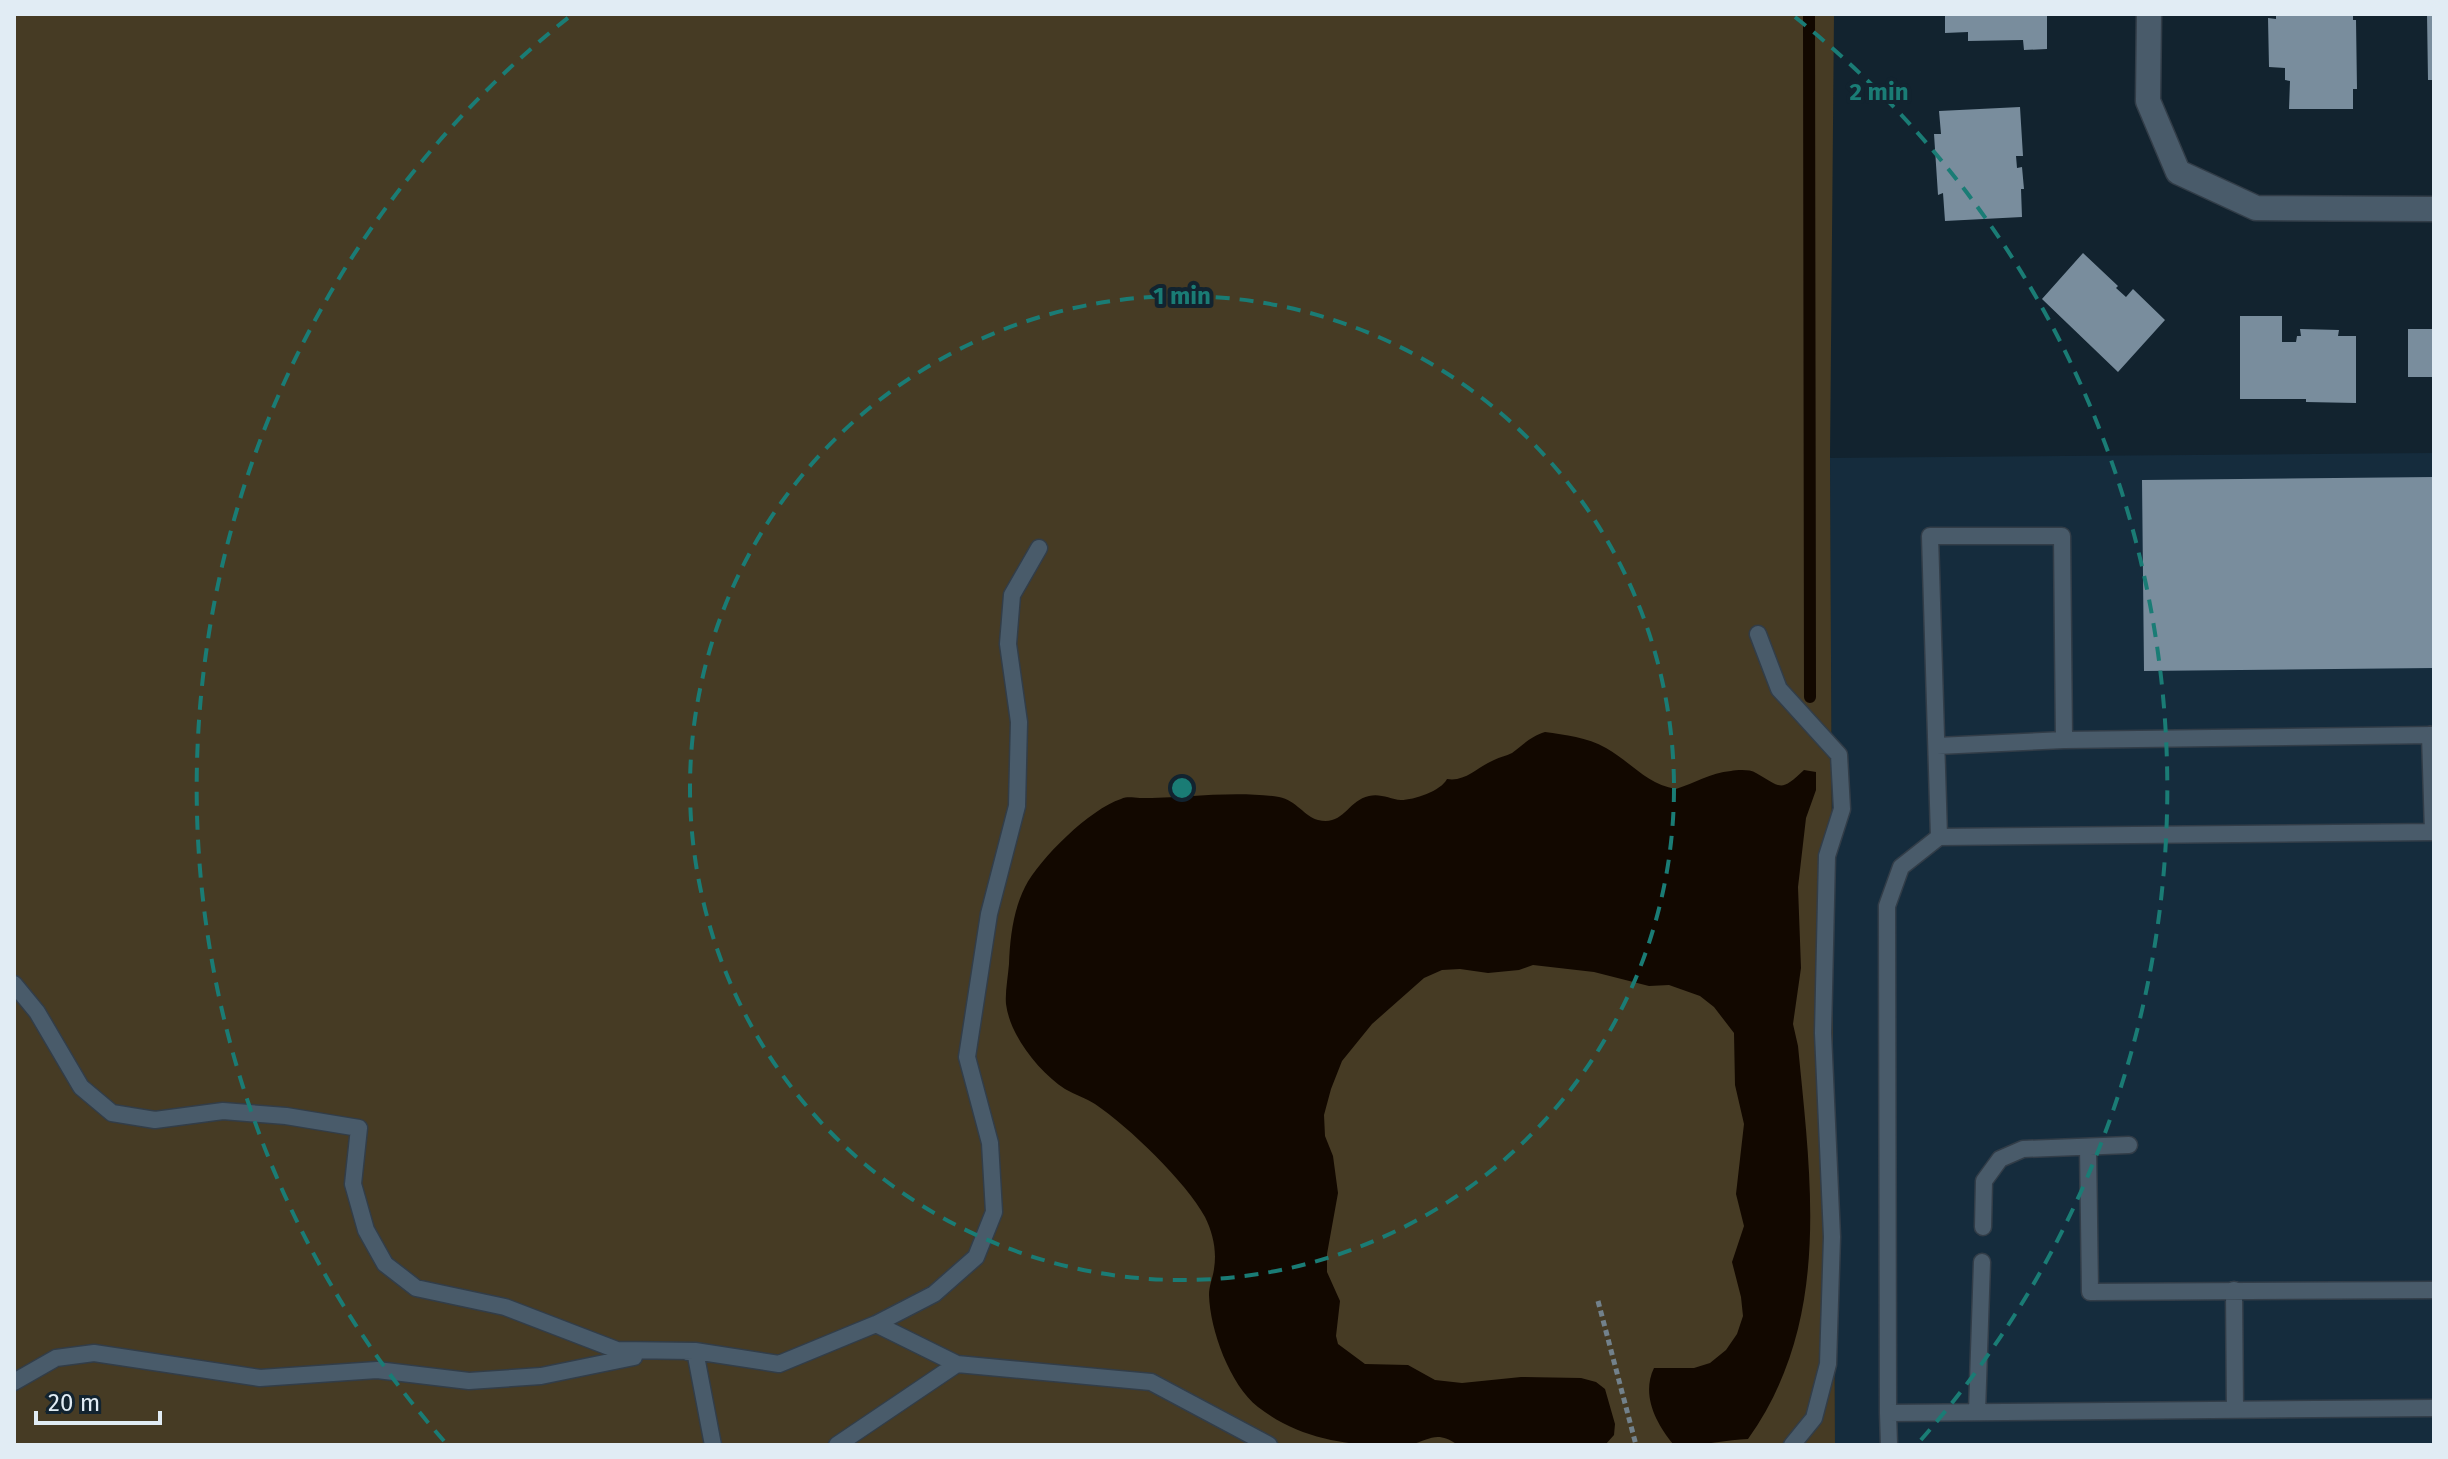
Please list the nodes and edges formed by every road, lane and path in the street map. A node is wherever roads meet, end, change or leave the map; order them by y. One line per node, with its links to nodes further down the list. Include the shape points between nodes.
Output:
1 (2149, 14): 2 (street, via 2148,101 2178,172 2256,208)
2 (2434, 209)
3 (1039, 548): 18 (lane, via 1012,595 1008,644 1019,722 1017,806 989,914 967,1057 990,1143 994,1212 976,1257 934,1294)
4 (1758, 634): 30 (lane, via 1779,689 1839,755 1842,809 1827,856 1823,1033 1832,1237 1828,1364 1814,1418)
5 (2432, 735): 6 (lane); 8 (lane)
6 (2064, 740): 7 (lane); 7 (lane, via 2062,536 1930,536)
7 (1937, 746): 9 (lane)
8 (2434, 832): 9 (lane)
9 (1939, 837): 25 (lane, via 1901,867 1887,906)
10 (14, 984): 19 (lane, via 37,1012 81,1087 112,1113 155,1120 223,1111 359,1128 353,1184 366,1230 385,1264 416,1288 505,1307 617,1350)
11 (2129, 1145): 12 (lane)
12 (2088, 1147): 13 (lane, via 2023,1149 2000,1159 1984,1181); 15 (lane, via 2090,1292)
13 (1983, 1227)
14 (1982, 1262): 24 (lane)
15 (2234, 1290): 16 (lane); 23 (lane)
16 (2434, 1290)
17 (1598, 1301): 29 (path)
18 (876, 1324): 19 (lane, via 779,1364); 20 (lane)
19 (695, 1351): 21 (lane, via 619,1358 541,1376 469,1381 377,1370 260,1378 94,1353 56,1358); 26 (lane)
20 (957, 1364): 27 (lane); 28 (lane, via 1151,1382)
21 (14, 1382)
22 (2434, 1408): 23 (lane)
23 (2235, 1410): 24 (lane)
24 (1977, 1412): 25 (lane)
25 (1888, 1413): 31 (lane)
26 (713, 1445)
27 (837, 1445)
28 (1269, 1445)
29 (1636, 1445)
30 (1792, 1445)
31 (1889, 1445)

